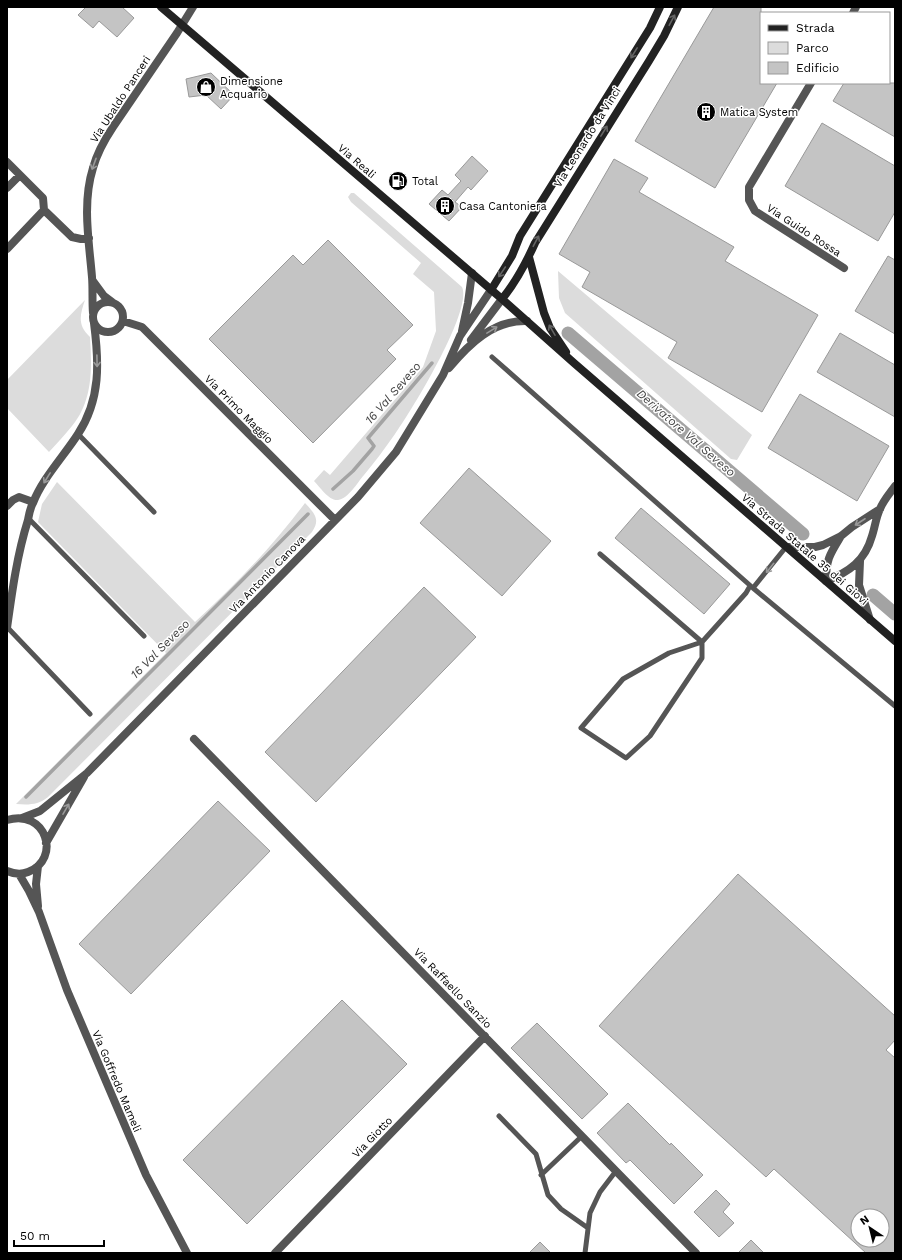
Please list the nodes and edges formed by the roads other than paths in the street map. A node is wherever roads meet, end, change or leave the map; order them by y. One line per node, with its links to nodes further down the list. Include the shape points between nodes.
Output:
1 (161, 7): 5 (main road, Via Reali)
2 (193, 7): 5 (street, Via Ubaldo Panceri)
3 (660, 7): 17 (main road, Via Leonardo da Vinci, one-way to 17, via 650,28 520,236 512,256)
4 (678, 7): 13 (main road, Via Leonardo da Vinci, one-way to 4, via 534,243 649,61)
5 (183, 25): 11 (street, Via Ubaldo Panceri, one-way to 11, via 113,127 93,166 89,185); 15 (main road, Via Reali)
6 (810, 84): 14 (street, Via Guido Rossa, via 749,187 749,200 755,211)
7 (7, 162): 8 (street)
8 (20, 175): 9 (street); 10 (street, via 44,198)
9 (7, 188)
10 (44, 210): 11 (street, via 72,237); 12 (street)
11 (89, 238): 16 (street, Via Ubaldo Panceri)
12 (7, 249)
13 (529, 257): 18 (main road, Via Leonardo da Vinci); 27 (main road, one-way to 13, via 550,328)
14 (844, 268)
15 (472, 273): 17 (main road, Via Reali); 24 (street, Via Antonio Canova)
16 (93, 281): 19 (street); 20 (street, Via Ubaldo Panceri)
17 (491, 290): 18 (main road, Via Reali); 24 (street, Via Antonio Canova)
18 (502, 299): 22 (main road, Via Reali); 25 (street, Via Antonio Canova)
19 (112, 302): 20 (street, via 102,302); 21 (street, via 120,307)
20 (93, 313): 23 (street)
21 (123, 320): 23 (street, via 118,329 109,332 100,330); 36 (street, Via Primo Maggio, via 142,327)
22 (527, 321): 25 (street, Via Antonio Canova, one-way to 22, via 501,324); 27 (main road, Via Reali)
23 (94, 323): 29 (street, one-way to 29, via 98,362 96,389 89,414)
24 (460, 336): 28 (street, Via Antonio Canova)
25 (462, 352): 28 (street, Via Antonio Canova)
26 (492, 357): 42 (lane)
27 (574, 363): 38 (main road, Via Strada Statale 35 dei Giovi)
28 (443, 375): 36 (street, Via Antonio Canova, via 396,452)
29 (78, 434): 31 (street, one-way to 31); 34 (lane)
30 (895, 486): 33 (street)
31 (33, 502): 32 (street, via 19,498); 35 (street)
32 (7, 506)
33 (880, 509): 37 (street, one-way to 37); 40 (street, via 872,539)
34 (154, 512)
35 (28, 518): 44 (street, via 18,556); 45 (lane)
36 (335, 520): 51 (street, Via Antonio Canova)
37 (841, 536): 38 (street, via 832,542 815,547); 41 (street, via 828,558)
38 (786, 547): 41 (main road, Via Strada Statale 35 dei Giovi); 42 (lane, one-way to 42)
39 (600, 554): 47 (lane)
40 (860, 561): 41 (street, via 845,573); 43 (street, via 859,585)
41 (826, 581): 43 (main road, Via Strada Statale 35 dei Giovi)
42 (752, 587): 47 (lane); 48 (lane)
43 (870, 620): 46 (main road, Via Strada Statale 35 dei Giovi)
44 (7, 628): 49 (lane)
45 (144, 636)
46 (895, 641)
47 (702, 642): 47 (lane, via 702,658 650,736 626,758 581,728 623,679 669,653)
48 (895, 706)
49 (90, 714)
50 (194, 739): 59 (street, Via Raffaello Sanzio)
51 (87, 773): 52 (street, Via Antonio Canova, via 40,811); 54 (street, Via Antonio Canova, one-way to 51)
52 (22, 818): 53 (street, Via Antonio Canova); 54 (street, via 39,826)
53 (7, 820)
54 (46, 843): 55 (street, Via Antonio Canova, via 46,851)
55 (38, 866): 57 (street); 58 (street, Via Antonio Canova, via 36,884)
56 (8, 872): 57 (street)
57 (19, 874): 58 (street)
58 (39, 912): 65 (street, Via Goffredo Mameli, via 67,990 146,1175)
59 (485, 1036): 61 (street, Via Raffaello Sanzio); 66 (street, Via Giotto)
60 (499, 1116): 63 (lane, via 536,1154)
61 (582, 1136): 62 (street, Via Raffaello Sanzio); 63 (lane)
62 (616, 1171): 64 (lane, via 600,1192 590,1213); 68 (street, Via Raffaello Sanzio)
63 (541, 1175): 64 (lane, via 548,1195 561,1209)
64 (588, 1228): 67 (lane)
65 (187, 1253)
66 (275, 1253)
67 (585, 1253)
68 (696, 1253)

